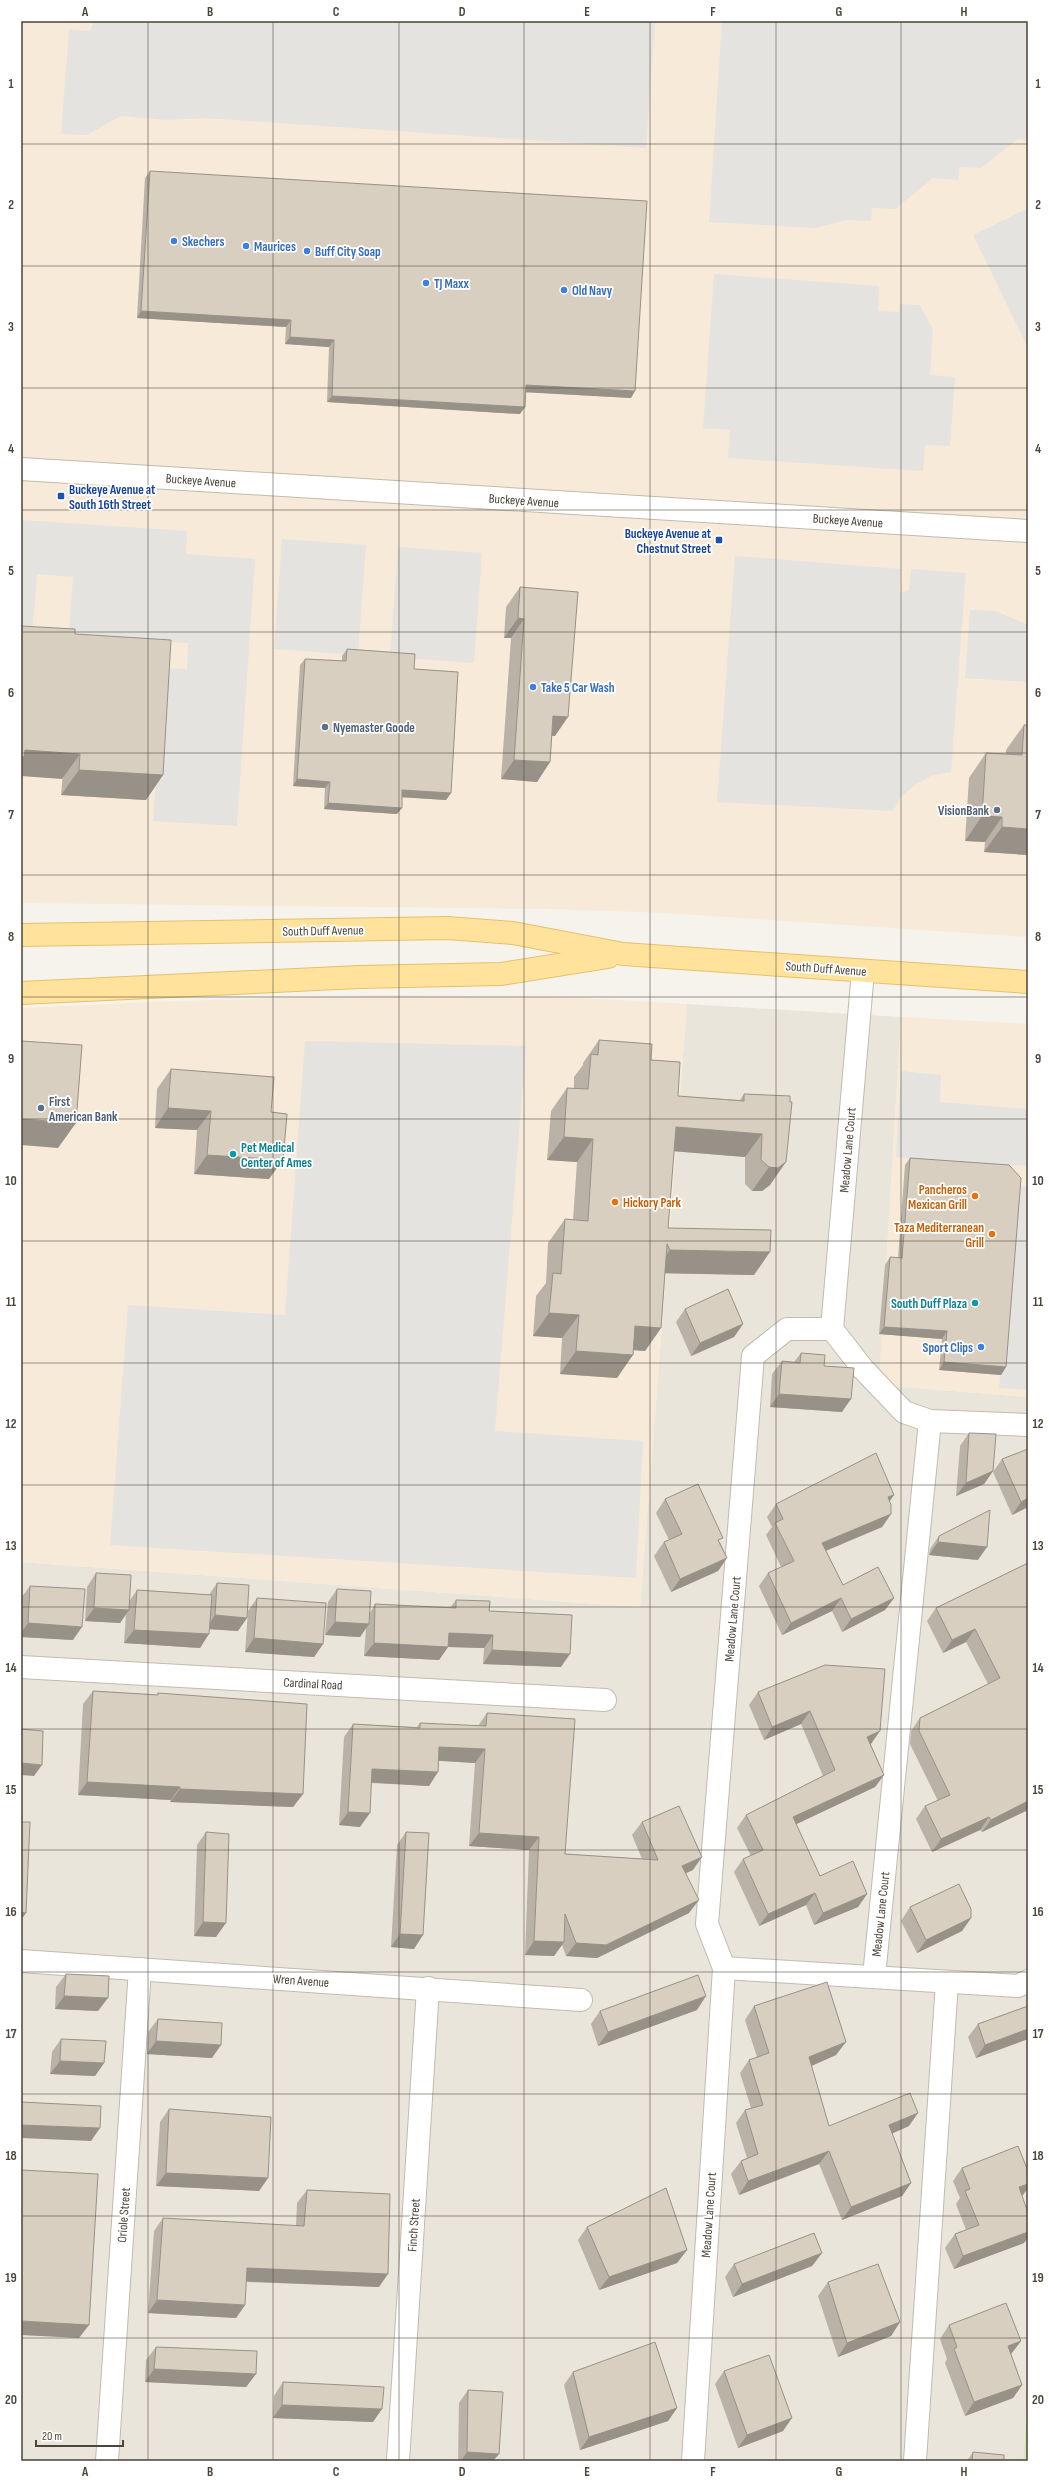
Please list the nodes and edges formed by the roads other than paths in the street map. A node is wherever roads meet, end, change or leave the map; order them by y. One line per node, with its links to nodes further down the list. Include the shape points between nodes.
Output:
1 (21, 469): 2 (street, Buckeye Avenue)
2 (1028, 531)
3 (21, 935): 4 (main road, South Duff Avenue, via 447,928 513,933)
4 (623, 954): 5 (main road, South Duff Avenue); 7 (main road, South Duff Avenue, via 500,974)
5 (863, 971): 6 (main road, South Duff Avenue); 8 (street, Meadow Lane Court)
6 (1028, 982)
7 (21, 993)
8 (832, 1329): 9 (street, via 864,1369 904,1412); 14 (street, Meadow Lane Court, via 787,1329 753,1356 707,1924)
9 (930, 1421): 10 (street); 16 (street, Meadow Lane Court)
10 (1028, 1425)
11 (21, 1667): 12 (street, Cardinal Road)
12 (605, 1700)
13 (21, 1961): 15 (street, Wren Avenue)
14 (724, 1968): 16 (street); 23 (street, Meadow Lane Court)
15 (140, 1969): 19 (street, Wren Avenue); 21 (street, Oriole Street)
16 (874, 1976): 18 (street)
17 (1028, 1981): 18 (street, via 1018,1986)
18 (947, 1982): 24 (street)
19 (428, 1988): 20 (street, Wren Avenue); 22 (street, Finch Street)
20 (581, 2000)
21 (107, 2461)
22 (398, 2461)
23 (693, 2461)
24 (915, 2461)

